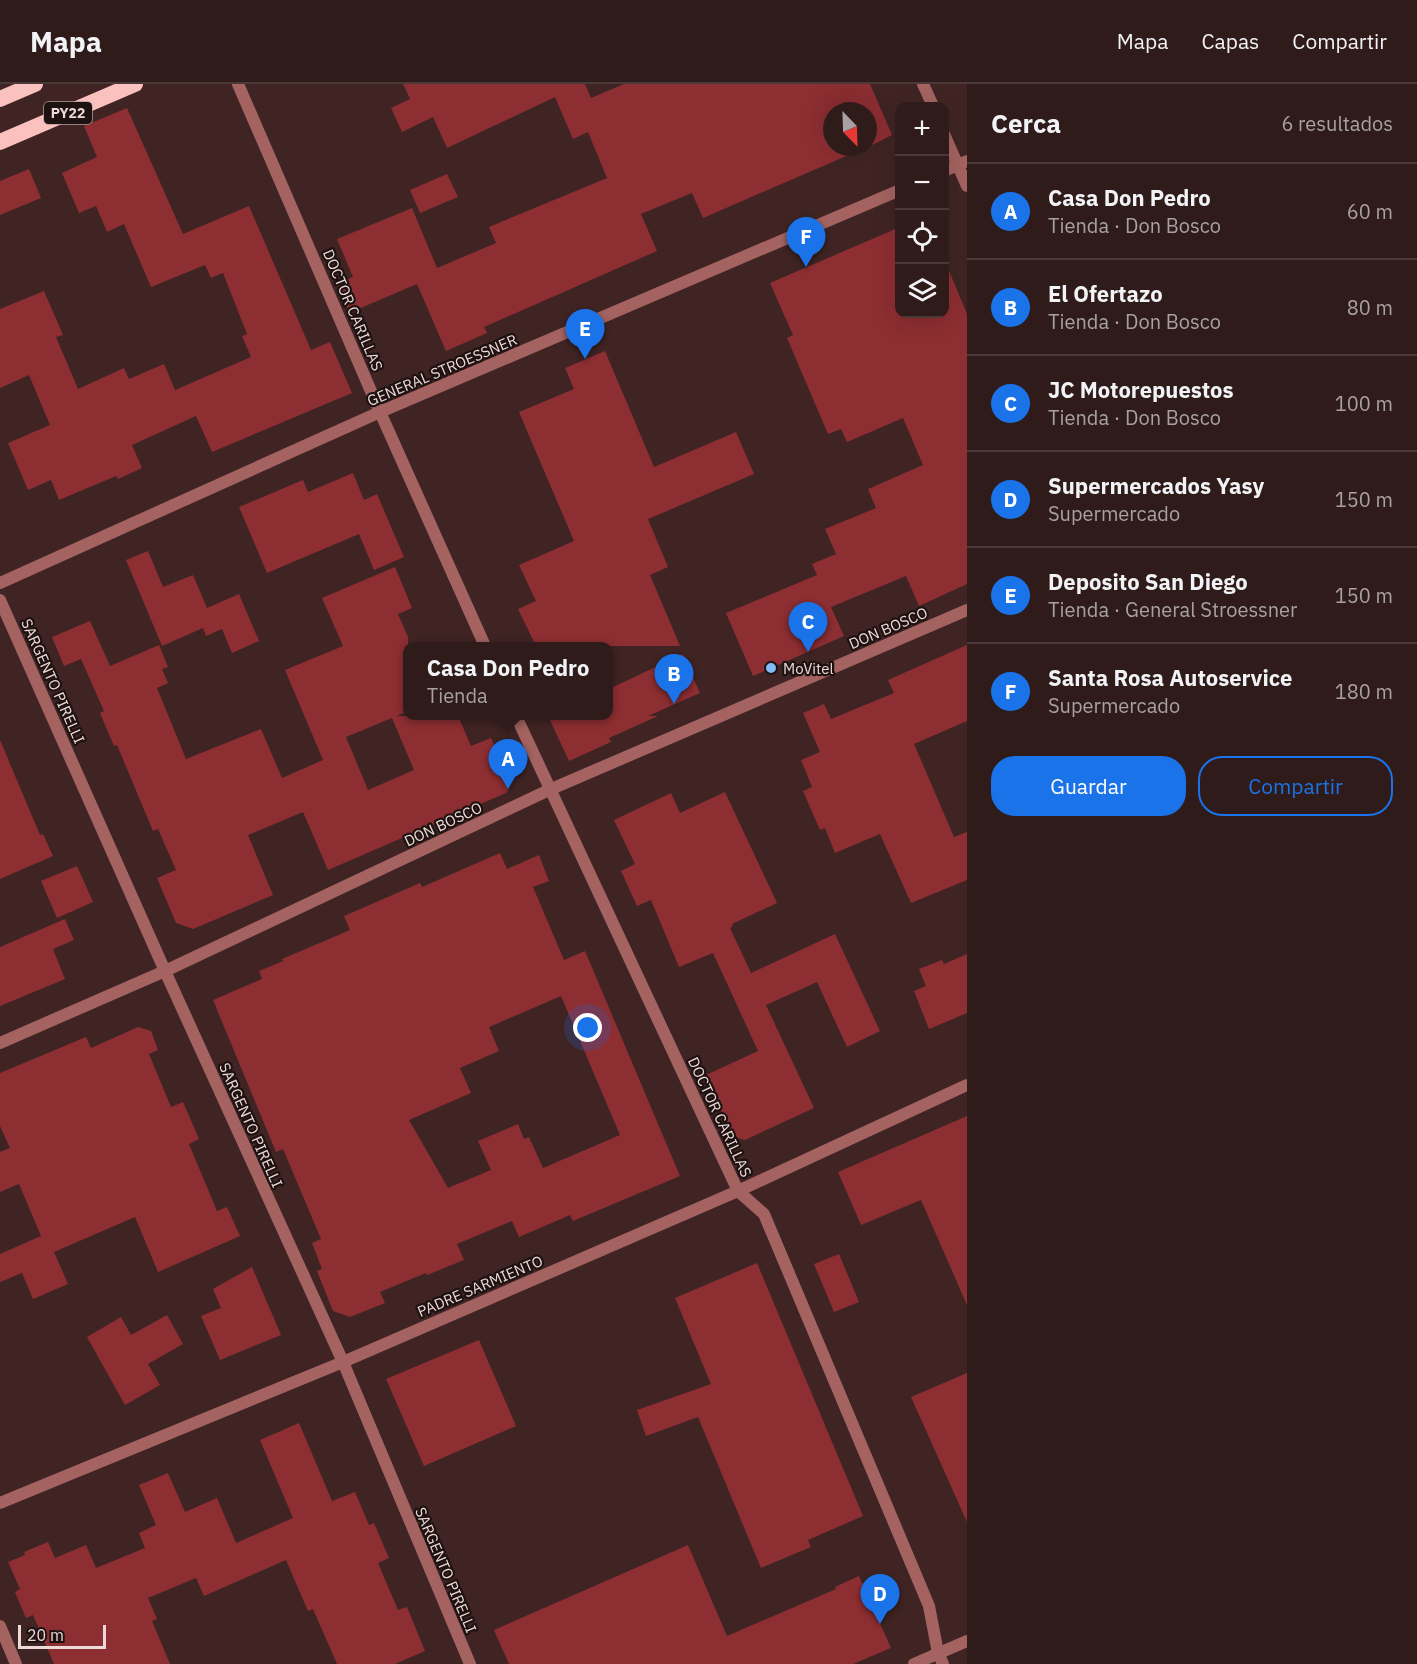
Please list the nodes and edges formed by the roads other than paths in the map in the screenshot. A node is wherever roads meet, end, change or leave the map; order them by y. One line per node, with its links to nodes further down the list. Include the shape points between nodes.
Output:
1 (35, 84): 5 (highway, PY22)
2 (135, 84): 8 (highway, PY22)
3 (238, 84): 12 (street, DOCTOR CARILLAS)
4 (923, 84): 6 (street)
5 (0, 99)
6 (931, 102)
7 (949, 141): 9 (street)
8 (0, 142)
9 (962, 163): 10 (street)
10 (967, 186)
11 (895, 192): 12 (street, GENERAL STROESSNER)
12 (380, 412): 13 (street, GENERAL STROESSNER); 16 (street, DOCTOR CARILLAS)
13 (0, 583)
14 (0, 600): 19 (street, SARGENTO PIRELLI)
15 (967, 610): 18 (street, DON BOSCO)
16 (483, 642)
17 (518, 720): 18 (street, DOCTOR CARILLAS)
18 (549, 790): 19 (street, DON BOSCO); 22 (street, DOCTOR CARILLAS)
19 (165, 971): 20 (street, DON BOSCO); 23 (street, SARGENTO PIRELLI)
20 (0, 1043)
21 (967, 1085): 22 (street, PADRE SARMIENTO)
22 (738, 1191): 23 (street, PADRE SARMIENTO); 27 (street, DOCTOR CARILLAS, via 764,1214 929,1606)
23 (343, 1362): 24 (street, PADRE SARMIENTO); 29 (street, SARGENTO PIRELLI)
24 (0, 1503)
25 (0, 1626): 28 (street)
26 (967, 1641): 27 (street)
27 (940, 1658): 30 (street)
28 (16, 1664)
29 (470, 1664)
30 (914, 1664)

